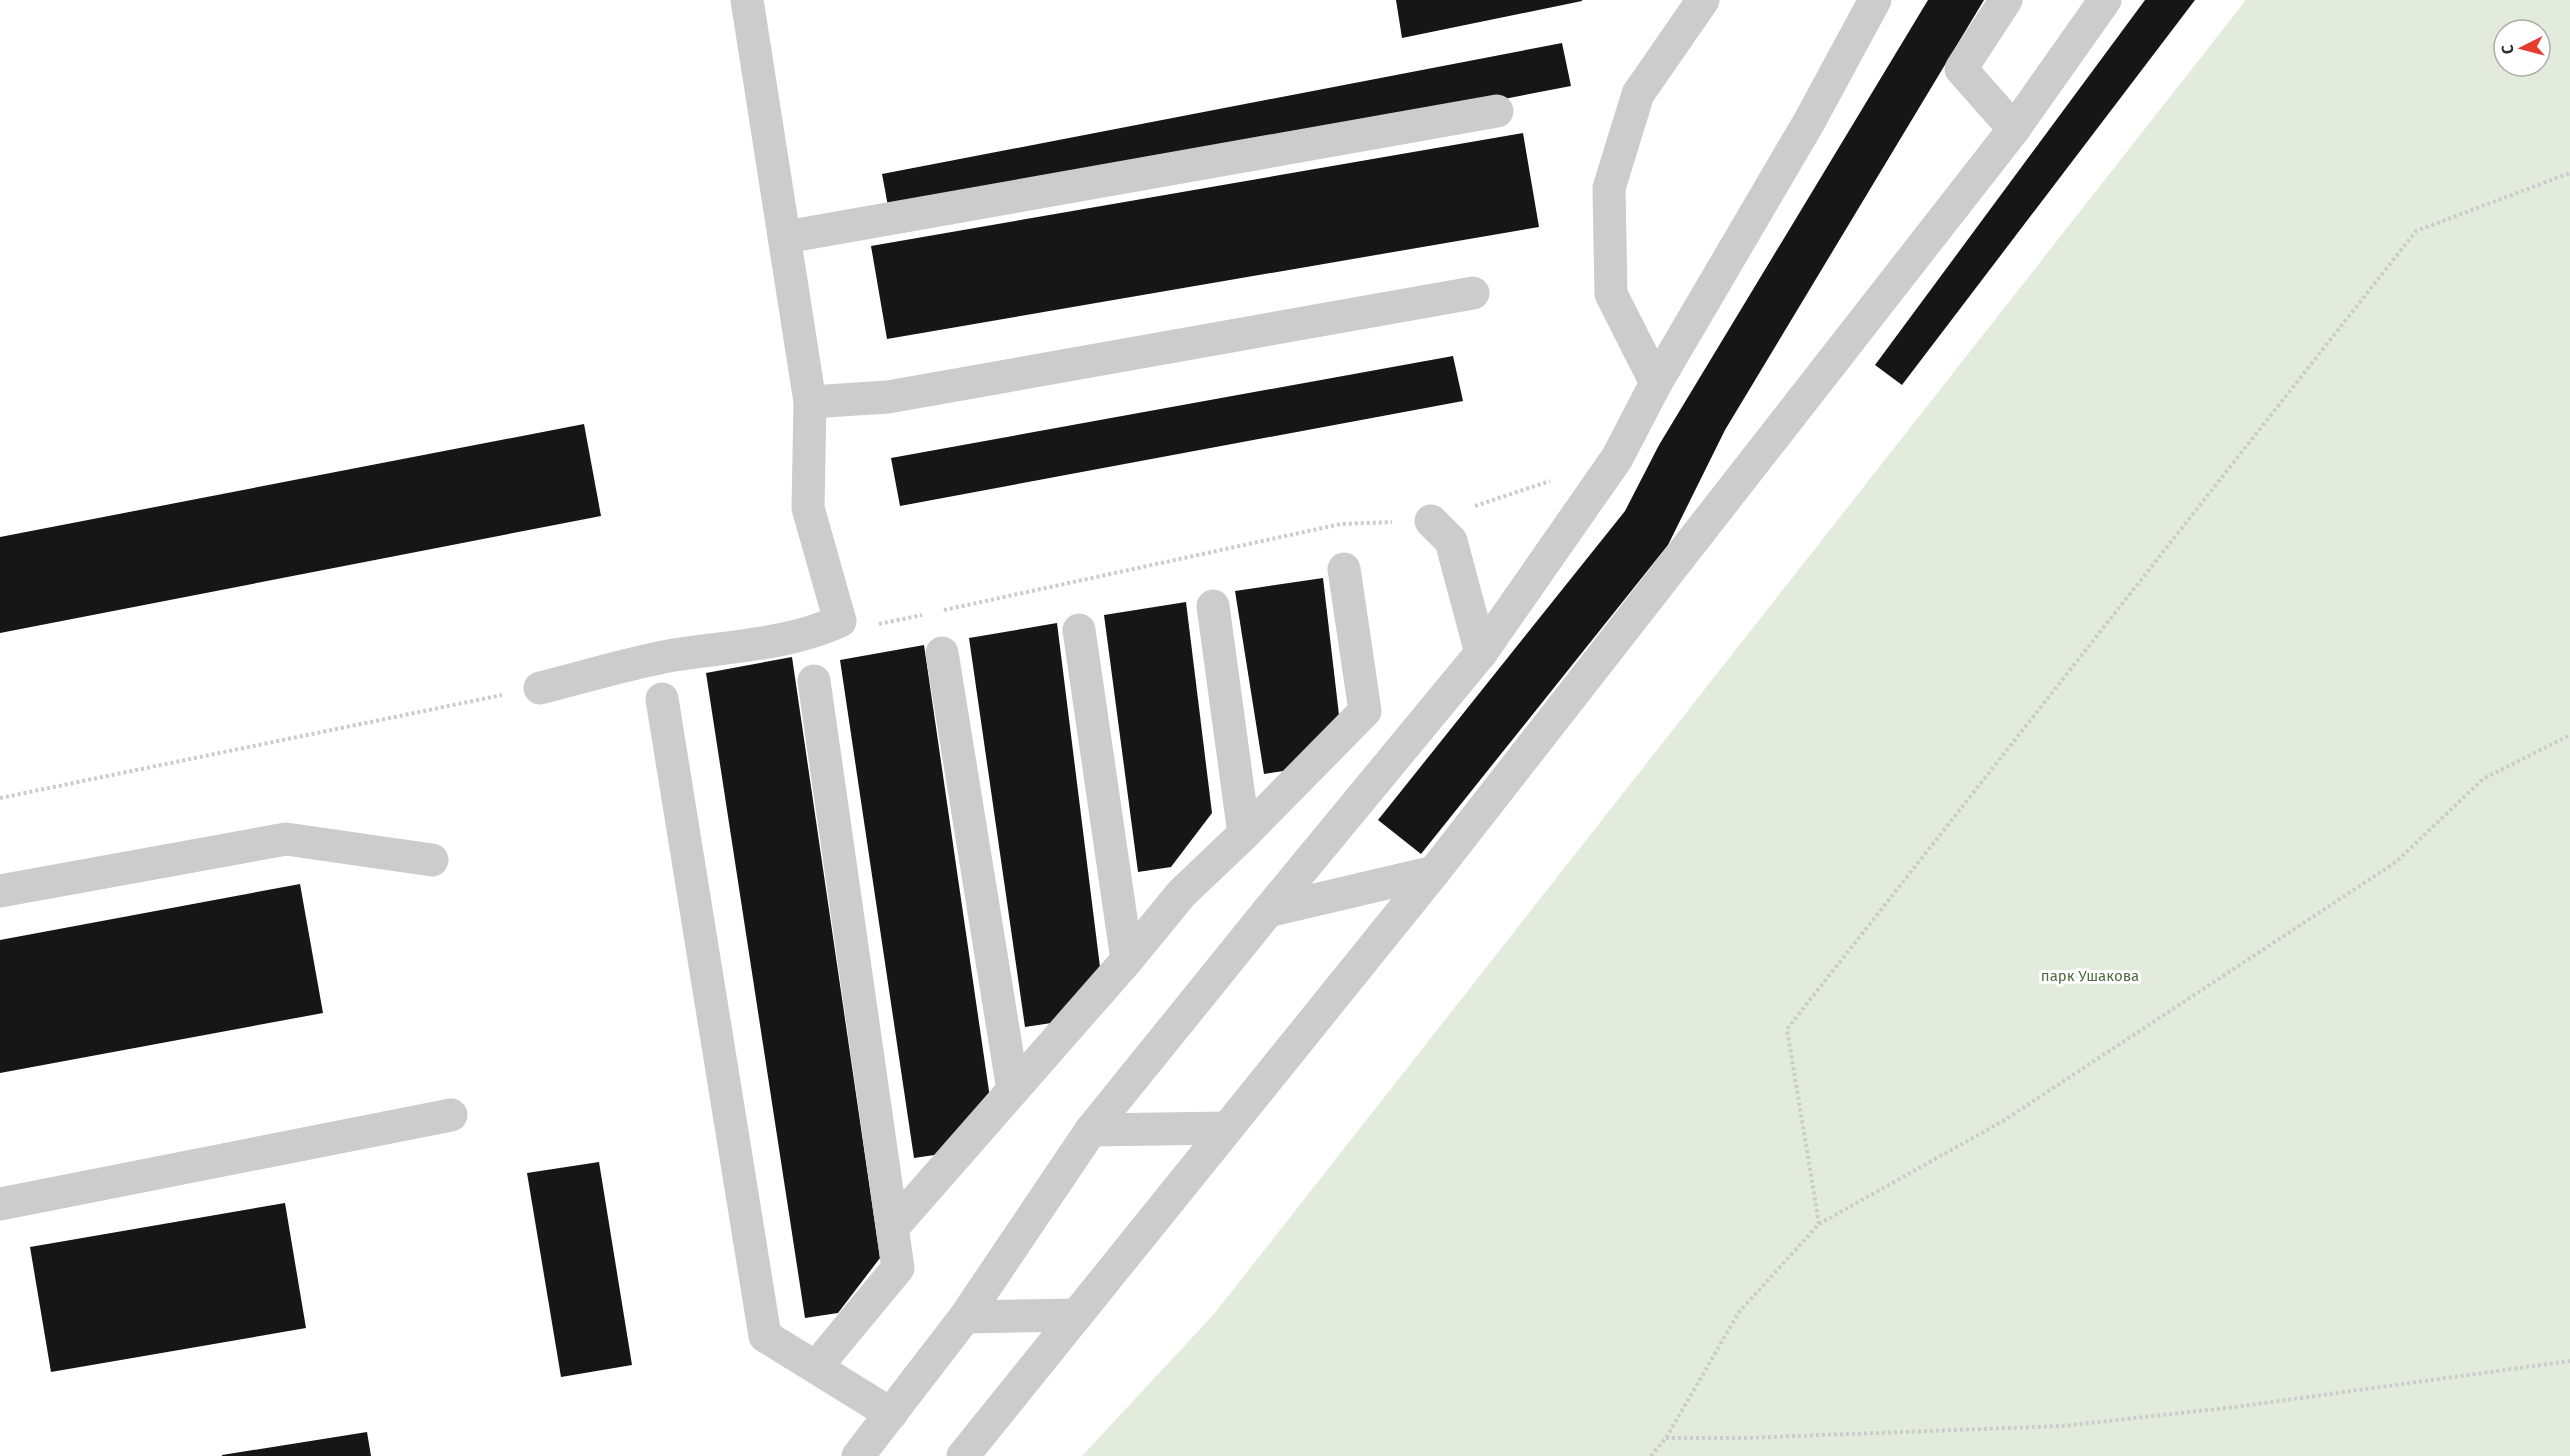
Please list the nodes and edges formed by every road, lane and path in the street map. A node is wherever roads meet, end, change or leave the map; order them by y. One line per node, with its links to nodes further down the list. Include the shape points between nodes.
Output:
1 (747, 0): 9 (lane)
2 (1703, 0): 11 (lane, via 1638,94 1609,188 1611,294)
3 (1875, 0): 11 (lane, via 1809,122)
4 (2006, 0): 7 (lane, via 1962,69)
5 (2105, 0): 7 (lane)
6 (1497, 111): 9 (lane)
7 (2014, 129): 30 (lane)
8 (2570, 173): 39 (path, via 2416,231 1787,1029)
9 (786, 237): 12 (lane)
10 (1473, 292): 12 (lane, via 888,397)
11 (1656, 384): 22 (lane, via 1617,458)
12 (810, 402): 19 (lane, via 808,508)
13 (1551, 480): 14 (path)
14 (1431, 521): 17 (path, via 1341,524); 22 (lane, via 1451,541)
15 (1344, 569): 28 (lane, via 1365,711)
16 (1213, 606): 28 (lane)
17 (938, 612)
18 (926, 614): 19 (path, via 880,624)
19 (840, 621): 24 (lane, via 789,638 672,656)
20 (1079, 630): 33 (lane)
21 (942, 652): 34 (lane)
22 (1481, 653): 32 (lane)
23 (814, 681): 40 (lane)
24 (540, 688): 27 (path)
25 (662, 699): 44 (lane, via 765,1336)
26 (2570, 735): 39 (path, via 2483,778 2396,862 2003,1121)
27 (0, 798)
28 (1244, 834): 33 (lane, via 1182,893)
29 (432, 860): 31 (lane, via 286,839)
30 (1434, 872): 32 (lane); 36 (lane)
31 (0, 891)
32 (1268, 911): 37 (lane)
33 (1127, 960): 34 (lane)
34 (1013, 1090): 40 (lane)
35 (451, 1115): 38 (lane)
36 (1226, 1128): 37 (lane); 41 (lane)
37 (1091, 1130): 42 (lane)
38 (0, 1204)
39 (1820, 1224): 46 (path, via 1739,1312)
40 (892, 1227): 44 (lane, via 898,1268)
41 (1077, 1315): 42 (lane); 48 (lane)
42 (965, 1317): 45 (lane)
43 (2570, 1361): 46 (path, via 2235,1407 2061,1426)
44 (816, 1367): 45 (lane)
45 (891, 1414): 47 (lane)
46 (1666, 1438): 49 (path)
47 (858, 1456)
48 (963, 1456)
49 (1651, 1456)

